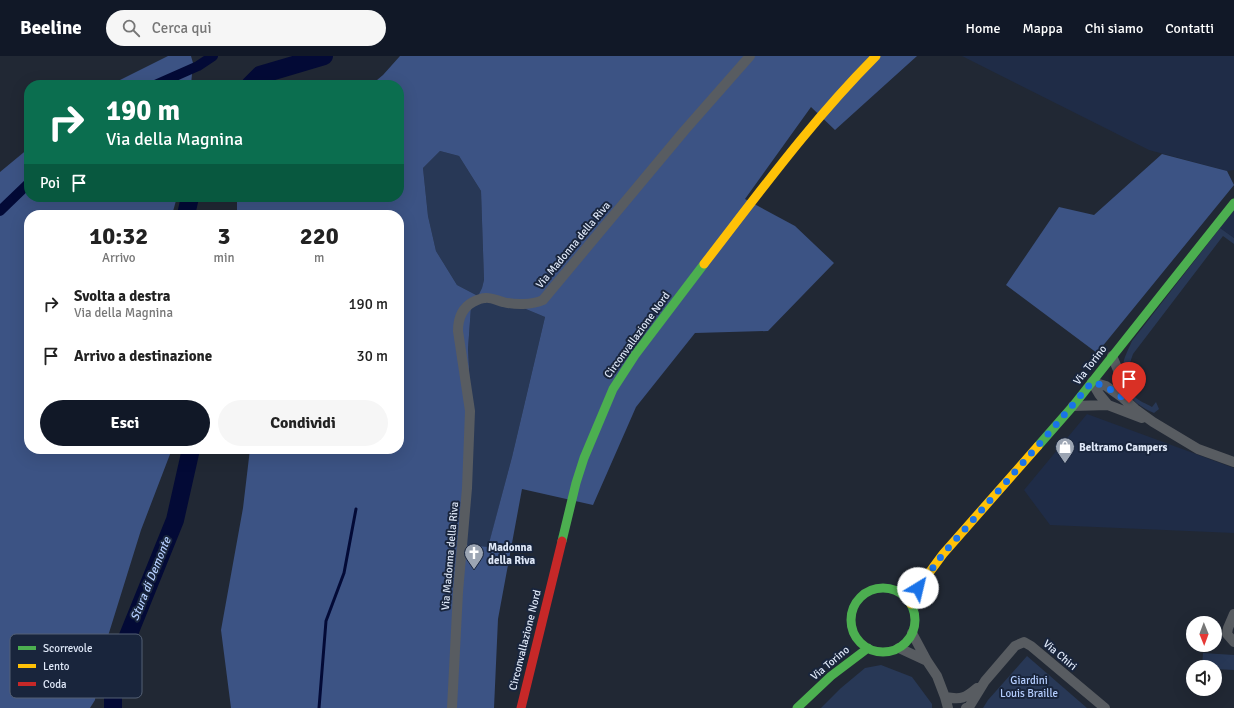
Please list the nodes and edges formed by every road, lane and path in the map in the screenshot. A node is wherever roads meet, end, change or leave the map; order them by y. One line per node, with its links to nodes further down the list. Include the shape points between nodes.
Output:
1 (750, 56): 26 (street, Via Madonna della Riva, via 684,131 544,300 537,303 511,304 486,298 469,304 463,310 458,322 458,331 470,411)
2 (876, 56): 27 (main road, Circonvallazione Nord, via 847,85 789,153 635,355 613,389 576,483)
3 (1234, 203): 4 (main road, Via Torino)
4 (1112, 356): 5 (main road, Via Torino); 6 (street, via 1118,370 1118,382)
5 (1092, 382): 6 (street, via 1106,386); 7 (street); 8 (main road, Via Torino)
6 (1123, 398): 9 (street)
7 (1108, 405): 8 (street); 9 (street)
8 (1073, 406): 11 (main road, Via Torino)
9 (1153, 422): 10 (street, via 1198,449)
10 (1234, 462)
11 (943, 554): 12 (main road, Via Torino); 13 (main road, Via Torino, via 918,588)
12 (897, 591): 13 (main road); 16 (main road, via 874,589 861,597 851,617)
13 (911, 604): 15 (main road, via 915,618)
14 (1234, 614): 17 (street, via 1228,628 1228,634)
15 (912, 633): 20 (main road); 22 (street)
16 (856, 637): 18 (main road, Via Torino); 19 (main road)
17 (1234, 642)
18 (849, 647)
19 (868, 648): 20 (main road, via 887,652); 24 (main road, Via Torino)
20 (899, 648): 22 (street)
21 (841, 658): 24 (main road, Via Torino, via 815,684)
22 (927, 661): 25 (street, via 937,676)
23 (985, 682): 25 (street, Via Chiri, via 966,698); 30 (street, Via Chiri); 31 (street, Via Chiri, via 1015,646 1024,642)
24 (808, 697): 28 (main road, Via Torino)
25 (945, 697): 29 (street)
26 (452, 708)
27 (521, 708)
28 (797, 708)
29 (948, 708)
30 (968, 708)
31 (1105, 708)

